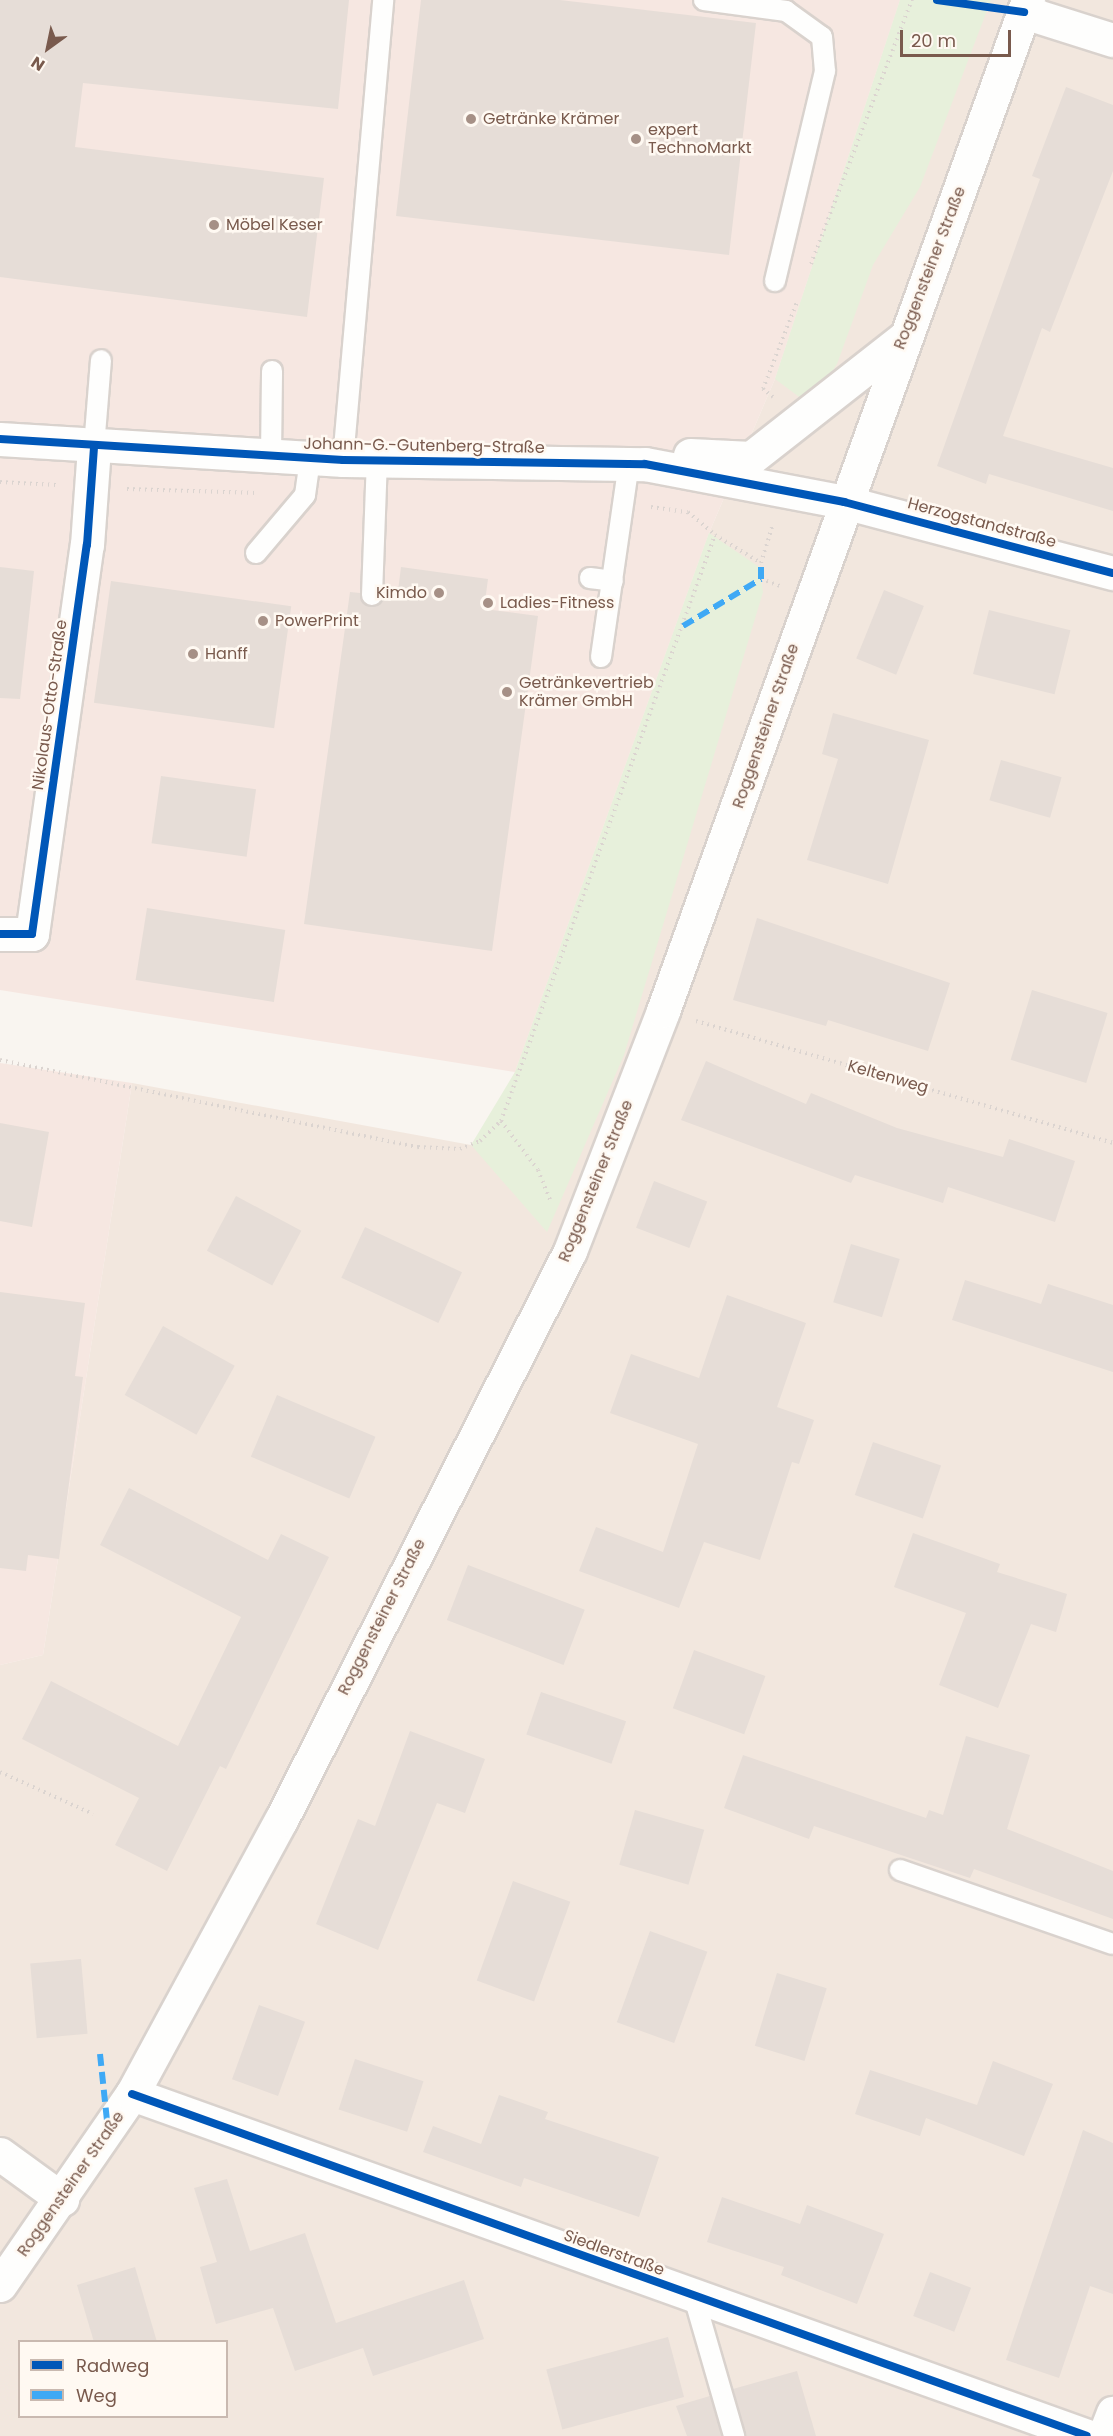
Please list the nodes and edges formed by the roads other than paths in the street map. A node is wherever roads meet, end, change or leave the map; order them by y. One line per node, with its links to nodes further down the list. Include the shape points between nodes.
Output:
1 (383, 0): 13 (lane)
2 (704, 0): 5 (lane, via 786,11 822,37 825,71)
3 (1026, 6): 4 (street); 6 (street, Roggensteiner Straße)
4 (1113, 40)
5 (774, 281)
6 (904, 338): 15 (street, via 752,458 687,454); 16 (street, Roggensteiner Straße)
7 (101, 360): 10 (lane)
8 (272, 370): 11 (lane)
9 (0, 439): 10 (street, Johann-G.-Gutenberg-Straße)
10 (94, 447): 11 (street, Johann-G.-Gutenberg-Straße); 23 (street, Nikolaus-Otto-Straße, via 87,545 32,934)
11 (271, 456): 12 (street, Johann-G.-Gutenberg-Straße)
12 (310, 458): 13 (street, Johann-G.-Gutenberg-Straße); 17 (lane, via 305,495)
13 (344, 460): 14 (street, Johann-G.-Gutenberg-Straße)
14 (378, 460): 15 (street, Johann-G.-Gutenberg-Straße); 21 (lane)
15 (637, 464): 16 (street, Johann-G.-Gutenberg-Straße); 20 (lane)
16 (844, 502): 18 (street, Herzogstandstraße); 26 (street, Roggensteiner Straße, via 663,1011 570,1251 281,1820)
17 (256, 553)
18 (1113, 573)
19 (590, 578): 20 (lane)
20 (614, 581): 22 (lane)
21 (372, 595)
22 (602, 657)
23 (0, 934)
24 (900, 1870): 25 (lane)
25 (1113, 1944)
26 (132, 2094): 28 (street, Roggensteiner Straße); 30 (street, Siedlerstraße)
27 (0, 2154): 28 (street)
28 (62, 2199): 29 (street, Roggensteiner Straße)
29 (0, 2285)
30 (694, 2297): 32 (lane); 33 (street, Siedlerstraße)
31 (1113, 2413): 34 (street)
32 (734, 2436)
33 (1087, 2436)
34 (1104, 2436)

